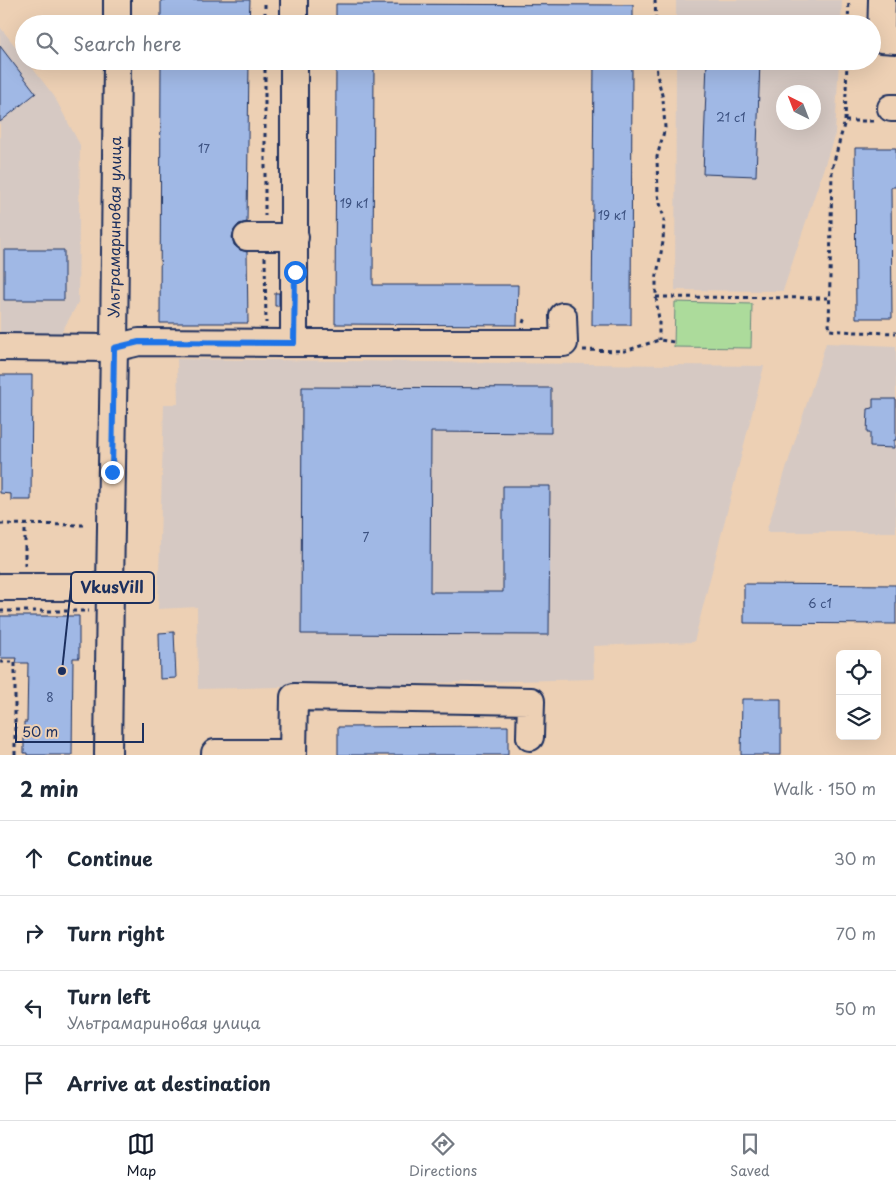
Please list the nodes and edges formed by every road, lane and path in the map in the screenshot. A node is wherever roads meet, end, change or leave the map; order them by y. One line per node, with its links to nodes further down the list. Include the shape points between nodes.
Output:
1 (117, 0): 7 (street)
2 (265, 0): 8 (path)
3 (294, 0): 9 (street)
4 (655, 0): 10 (path)
5 (849, 0): 11 (path)
6 (882, 0): 12 (street, via 881,39)
7 (117, 15)
8 (265, 15)
9 (294, 15)
10 (656, 15)
11 (848, 15)
12 (896, 40)
13 (117, 70): 30 (street, Ультрамариновая улица)
14 (265, 70): 20 (path)
15 (294, 70): 21 (street)
16 (657, 70): 22 (path, via 665,128 658,158 658,195 664,219)
17 (846, 70): 19 (path)
18 (889, 112): 19 (path)
19 (845, 121): 23 (path, via 832,169)
20 (256, 237): 21 (street); 28 (path)
21 (295, 237): 28 (street)
22 (656, 297): 23 (path); 26 (path)
23 (830, 298): 25 (path, via 829,330)
24 (563, 316): 28 (street, via 564,343)
25 (896, 333)
26 (659, 340): 27 (path); 31 (path, via 624,351)
27 (674, 342)
28 (280, 343): 30 (street, via 139,342)
29 (0, 347): 30 (street)
30 (114, 348): 35 (street, Ультрамариновая улица)
31 (579, 350)
32 (0, 524): 33 (path)
33 (86, 525)
34 (0, 587): 35 (street)
35 (110, 587): 43 (street, Ультрамариновая улица)
36 (0, 611): 37 (path)
37 (27, 611): 38 (path); 39 (path)
38 (93, 611)
39 (27, 616)
40 (0, 662): 42 (path, via 16,662)
41 (530, 737): 44 (street, via 531,701 294,697 293,753)
42 (15, 755)
43 (108, 755)
44 (215, 755)

